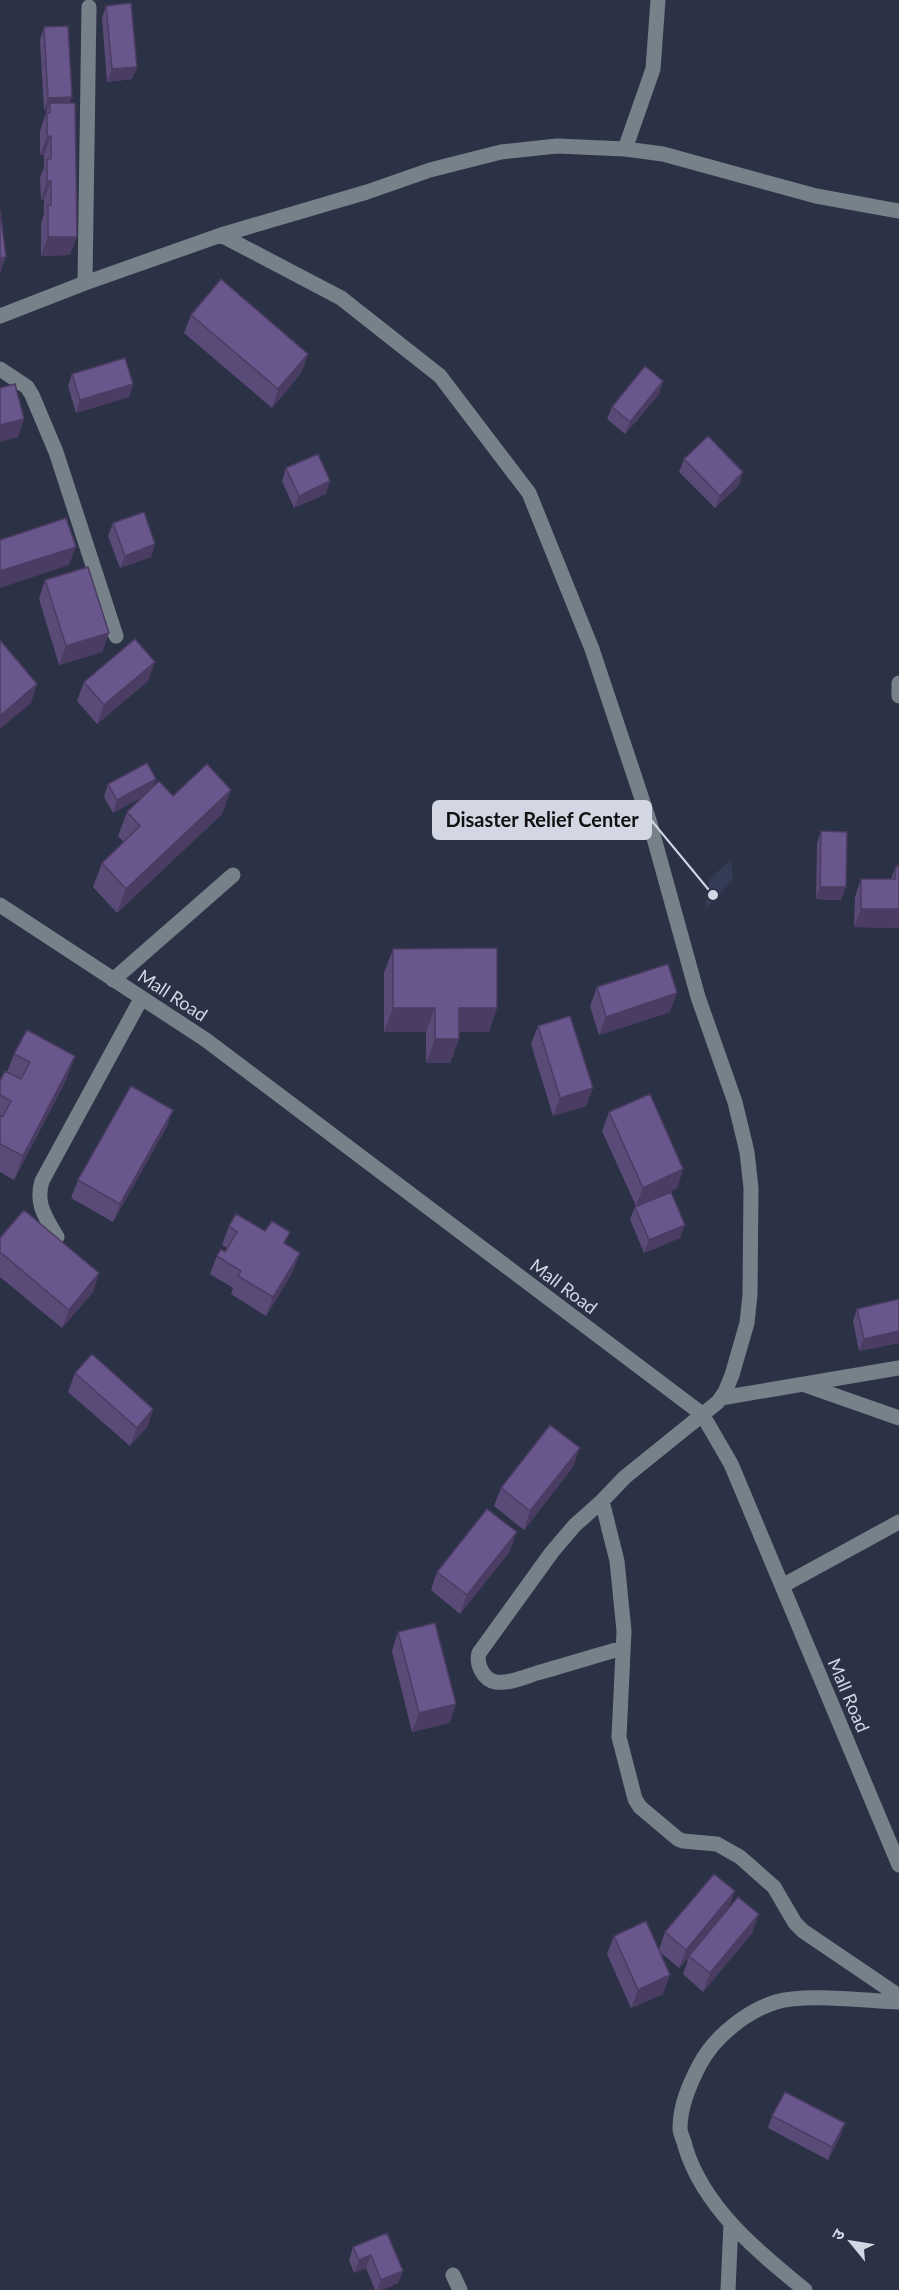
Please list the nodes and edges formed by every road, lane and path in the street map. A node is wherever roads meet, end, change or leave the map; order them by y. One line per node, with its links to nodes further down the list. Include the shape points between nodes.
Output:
1 (658, 0): 3 (street, via 653,69)
2 (88, 7): 6 (street)
3 (625, 149): 4 (street, via 663,154 816,196); 5 (street, via 557,146 501,153 430,170)
4 (899, 211)
5 (222, 235): 6 (street); 19 (street, via 341,298 440,376 529,493 592,649 642,799 747,1152 751,1188 750,1295 747,1323)
6 (85, 283): 7 (street)
7 (0, 316)
8 (0, 369): 9 (street, via 32,394 56,452)
9 (116, 636)
10 (899, 683): 11 (street)
11 (899, 696)
12 (233, 875): 14 (street)
13 (0, 905): 14 (street, Mall Road)
14 (113, 980): 15 (street, Mall Road)
15 (141, 999): 16 (street, via 42,1181 38,1194); 20 (street, Mall Road, via 207,1040)
16 (57, 1238)
17 (899, 1368): 18 (street)
18 (802, 1384): 19 (street); 21 (street)
19 (721, 1398): 20 (street)
20 (702, 1414): 22 (street, via 625,1477); 24 (street, Mall Road, via 731,1464)
21 (899, 1418)
22 (602, 1501): 25 (street, via 616,1561); 25 (street, via 574,1525 552,1552 477,1659 488,1678 497,1683)
23 (899, 1522): 24 (street)
24 (782, 1586): 26 (street, Mall Road)
25 (623, 1648): 27 (street, via 619,1737 640,1807 683,1841 717,1844 740,1857 774,1887 803,1931)
26 (899, 1865)
27 (899, 1996)
28 (899, 2002): 29 (street, via 804,1998 778,2001 735,2024 706,2053 688,2086 680,2129 690,2163)
29 (730, 2223): 31 (street); 33 (street)
30 (453, 2275): 32 (street)
31 (803, 2289)
32 (460, 2290)
33 (728, 2290)

